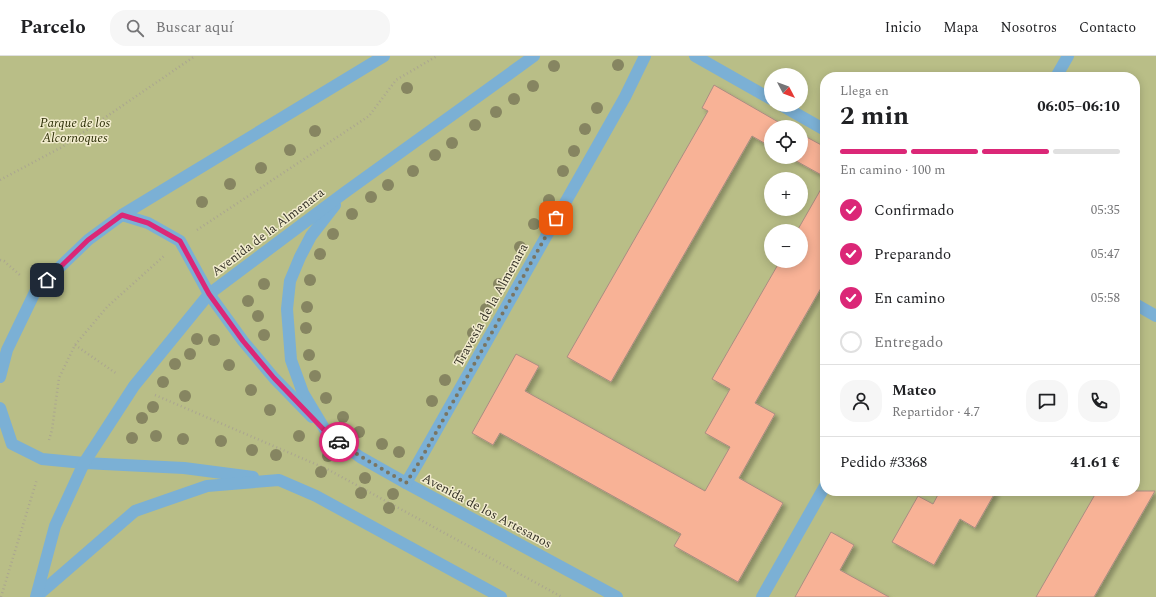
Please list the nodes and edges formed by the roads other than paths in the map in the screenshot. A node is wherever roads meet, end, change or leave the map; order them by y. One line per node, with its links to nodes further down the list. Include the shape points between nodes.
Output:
1 (384, 56): 11 (street)
2 (534, 56): 10 (street, Avenida de la Almenara)
3 (645, 56): 20 (street, Travesía de la Almenara, via 625,97)
4 (695, 56): 7 (street)
5 (1068, 56): 6 (street)
6 (1059, 72)
7 (764, 95)
8 (794, 112): 9 (street)
9 (820, 127)
10 (344, 193): 12 (street, Avenida de la Almenara); 17 (street, Avenida de los Artesanos, via 311,236 300,258 290,281 287,309 291,360 304,393)
11 (122, 215): 12 (street, Avenida de los Artesanos, via 148,223 180,241); 15 (street, via 88,240 36,290 6,350)
12 (209, 294): 17 (street, Avenida de los Artesanos, via 274,378); 18 (street, Avenida de la Almenara, via 134,386)
13 (1140, 307): 14 (street)
14 (1156, 316)
15 (0, 376)
16 (0, 408): 18 (street, via 12,444 42,459)
17 (327, 433): 20 (street, Avenida de los Artesanos)
18 (84, 463): 19 (street, via 184,468); 22 (street, Avenida de la Almenara, via 55,526)
19 (279, 480): 22 (street, via 206,486 135,511); 23 (street, via 316,496)
20 (406, 483): 24 (street, Avenida de los Artesanos)
21 (820, 495): 25 (street)
22 (36, 596)
23 (501, 597)
24 (617, 597)
25 (762, 597)

